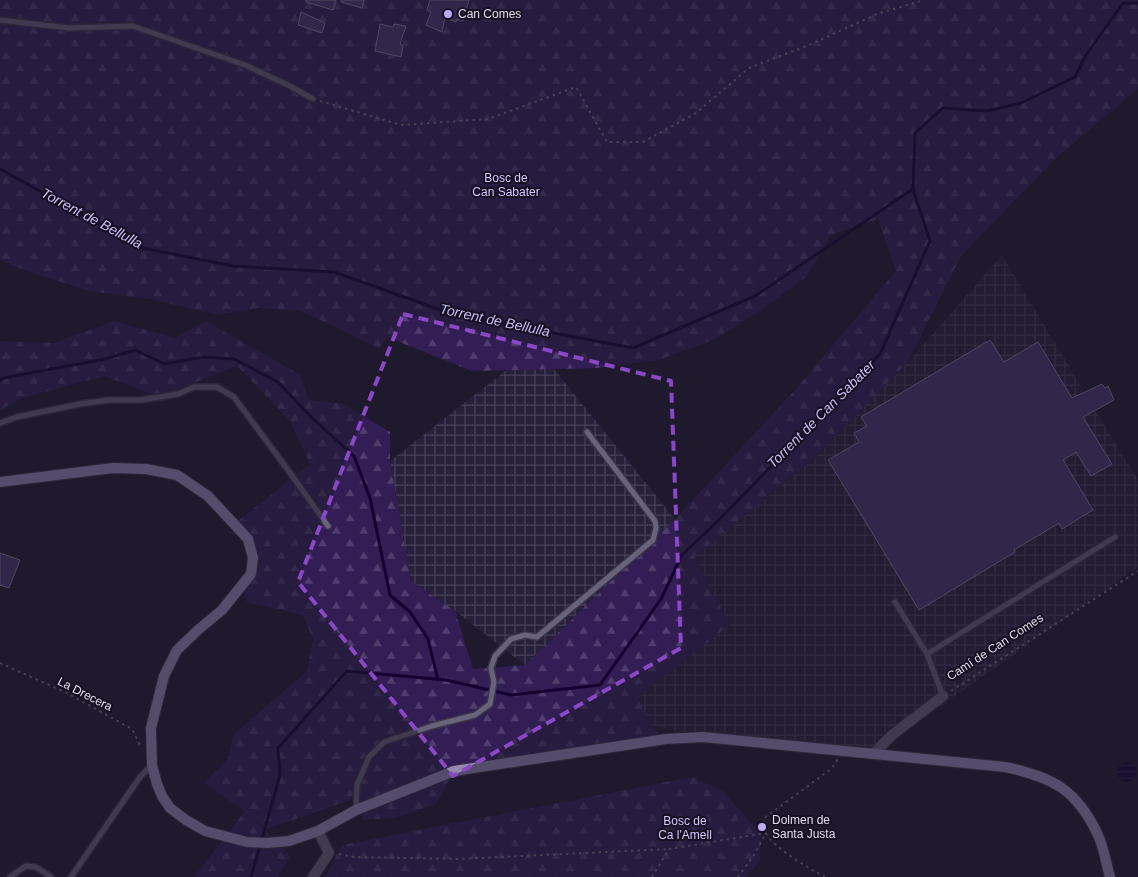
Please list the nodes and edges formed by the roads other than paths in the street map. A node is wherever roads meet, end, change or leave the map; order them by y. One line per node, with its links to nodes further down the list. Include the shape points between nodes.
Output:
1 (0, 20): 2 (lane, via 69,28 133,26 245,65)
2 (312, 99)
3 (0, 423): 6 (lane, via 80,404 141,400 178,394 194,387 216,387 234,397)
4 (587, 432): 13 (lane, via 654,521 653,540 537,637 525,634 511,639 495,656 491,668 494,682 490,704 475,716 384,742 369,757 357,785)
5 (0, 482): 12 (main road, via 113,468 146,469 177,475 208,496 248,539 253,558 251,574 222,610 177,650 164,676 151,728)
6 (328, 526)
7 (1115, 537): 9 (lane)
8 (895, 602): 9 (lane)
9 (927, 654): 10 (lane)
10 (942, 696): 11 (street, Camí de Can Comes)
11 (873, 754): 13 (main road, via 703,737 666,740 454,771); 19 (main road, via 1005,767 1031,772 1059,785 1085,812 1098,837)
12 (152, 765): 14 (main road, via 162,796 170,808 205,831 247,842 267,843 289,841); 17 (lane)
13 (356, 810): 14 (main road)
14 (318, 831): 18 (street, via 329,853)
15 (10, 877): 16 (lane, via 26,866 36,867)
16 (51, 877)
17 (70, 877)
18 (313, 877)
19 (1110, 877)

